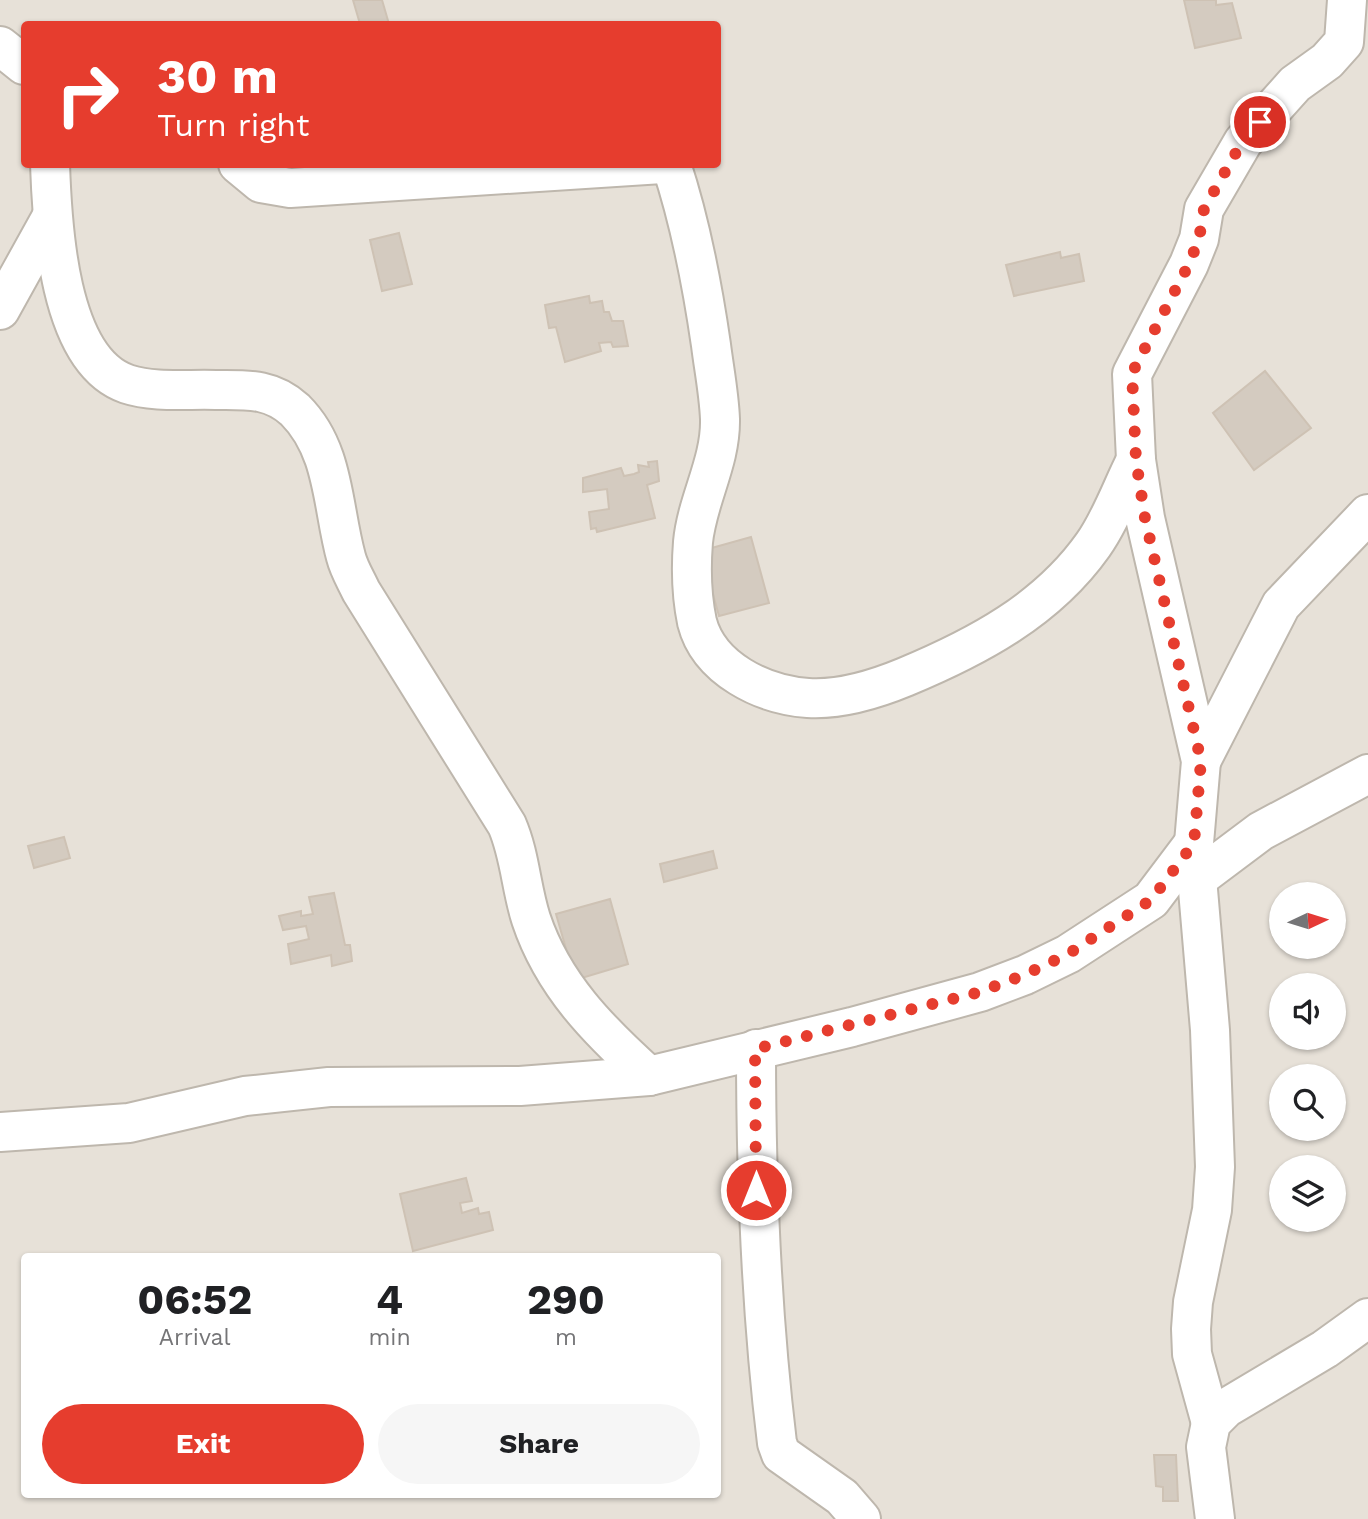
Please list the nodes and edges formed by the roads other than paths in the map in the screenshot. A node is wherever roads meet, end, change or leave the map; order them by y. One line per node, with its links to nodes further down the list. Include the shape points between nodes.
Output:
1 (1348, 0): 10 (street, via 1344,42 1327,61 1294,84 1242,142 1204,209 1189,264 1132,373)
2 (0, 46): 3 (street)
3 (21, 63)
4 (50, 168): 8 (street)
5 (243, 168): 6 (street, via 261,183 290,188)
6 (600, 168)
7 (672, 168): 13 (street, via 702,281 720,420 715,463 693,543 697,622 709,648 727,668 775,692 808,698 863,692 972,648 1048,597)
8 (51, 218): 9 (street); 19 (street, via 72,318 87,349 108,374 125,384 147,388 268,392 296,412 315,434 327,463 347,561 361,591 507,825 532,921 552,967 603,1035)
9 (0, 310)
10 (1136, 460): 12 (street); 13 (street)
11 (1368, 514): 14 (street, via 1281,605)
12 (1145, 518): 13 (street); 14 (street)
13 (1095, 543)
14 (1201, 761): 16 (street)
15 (1368, 774): 16 (street)
16 (1196, 872): 17 (street); 17 (street); 22 (street, via 1210,1030 1215,1167 1191,1329 1192,1354)
17 (1151, 900): 18 (street, via 1068,954 980,992)
18 (755, 1049): 19 (street); 23 (street, via 756,1190 777,1443 781,1454 842,1497)
19 (649, 1076): 20 (street, via 520,1086 329,1087 245,1096 129,1123)
20 (0, 1132)
21 (1368, 1318): 22 (street, via 1226,1408)
22 (1211, 1423): 24 (street, via 1206,1447)
23 (861, 1519)
24 (1215, 1519)

